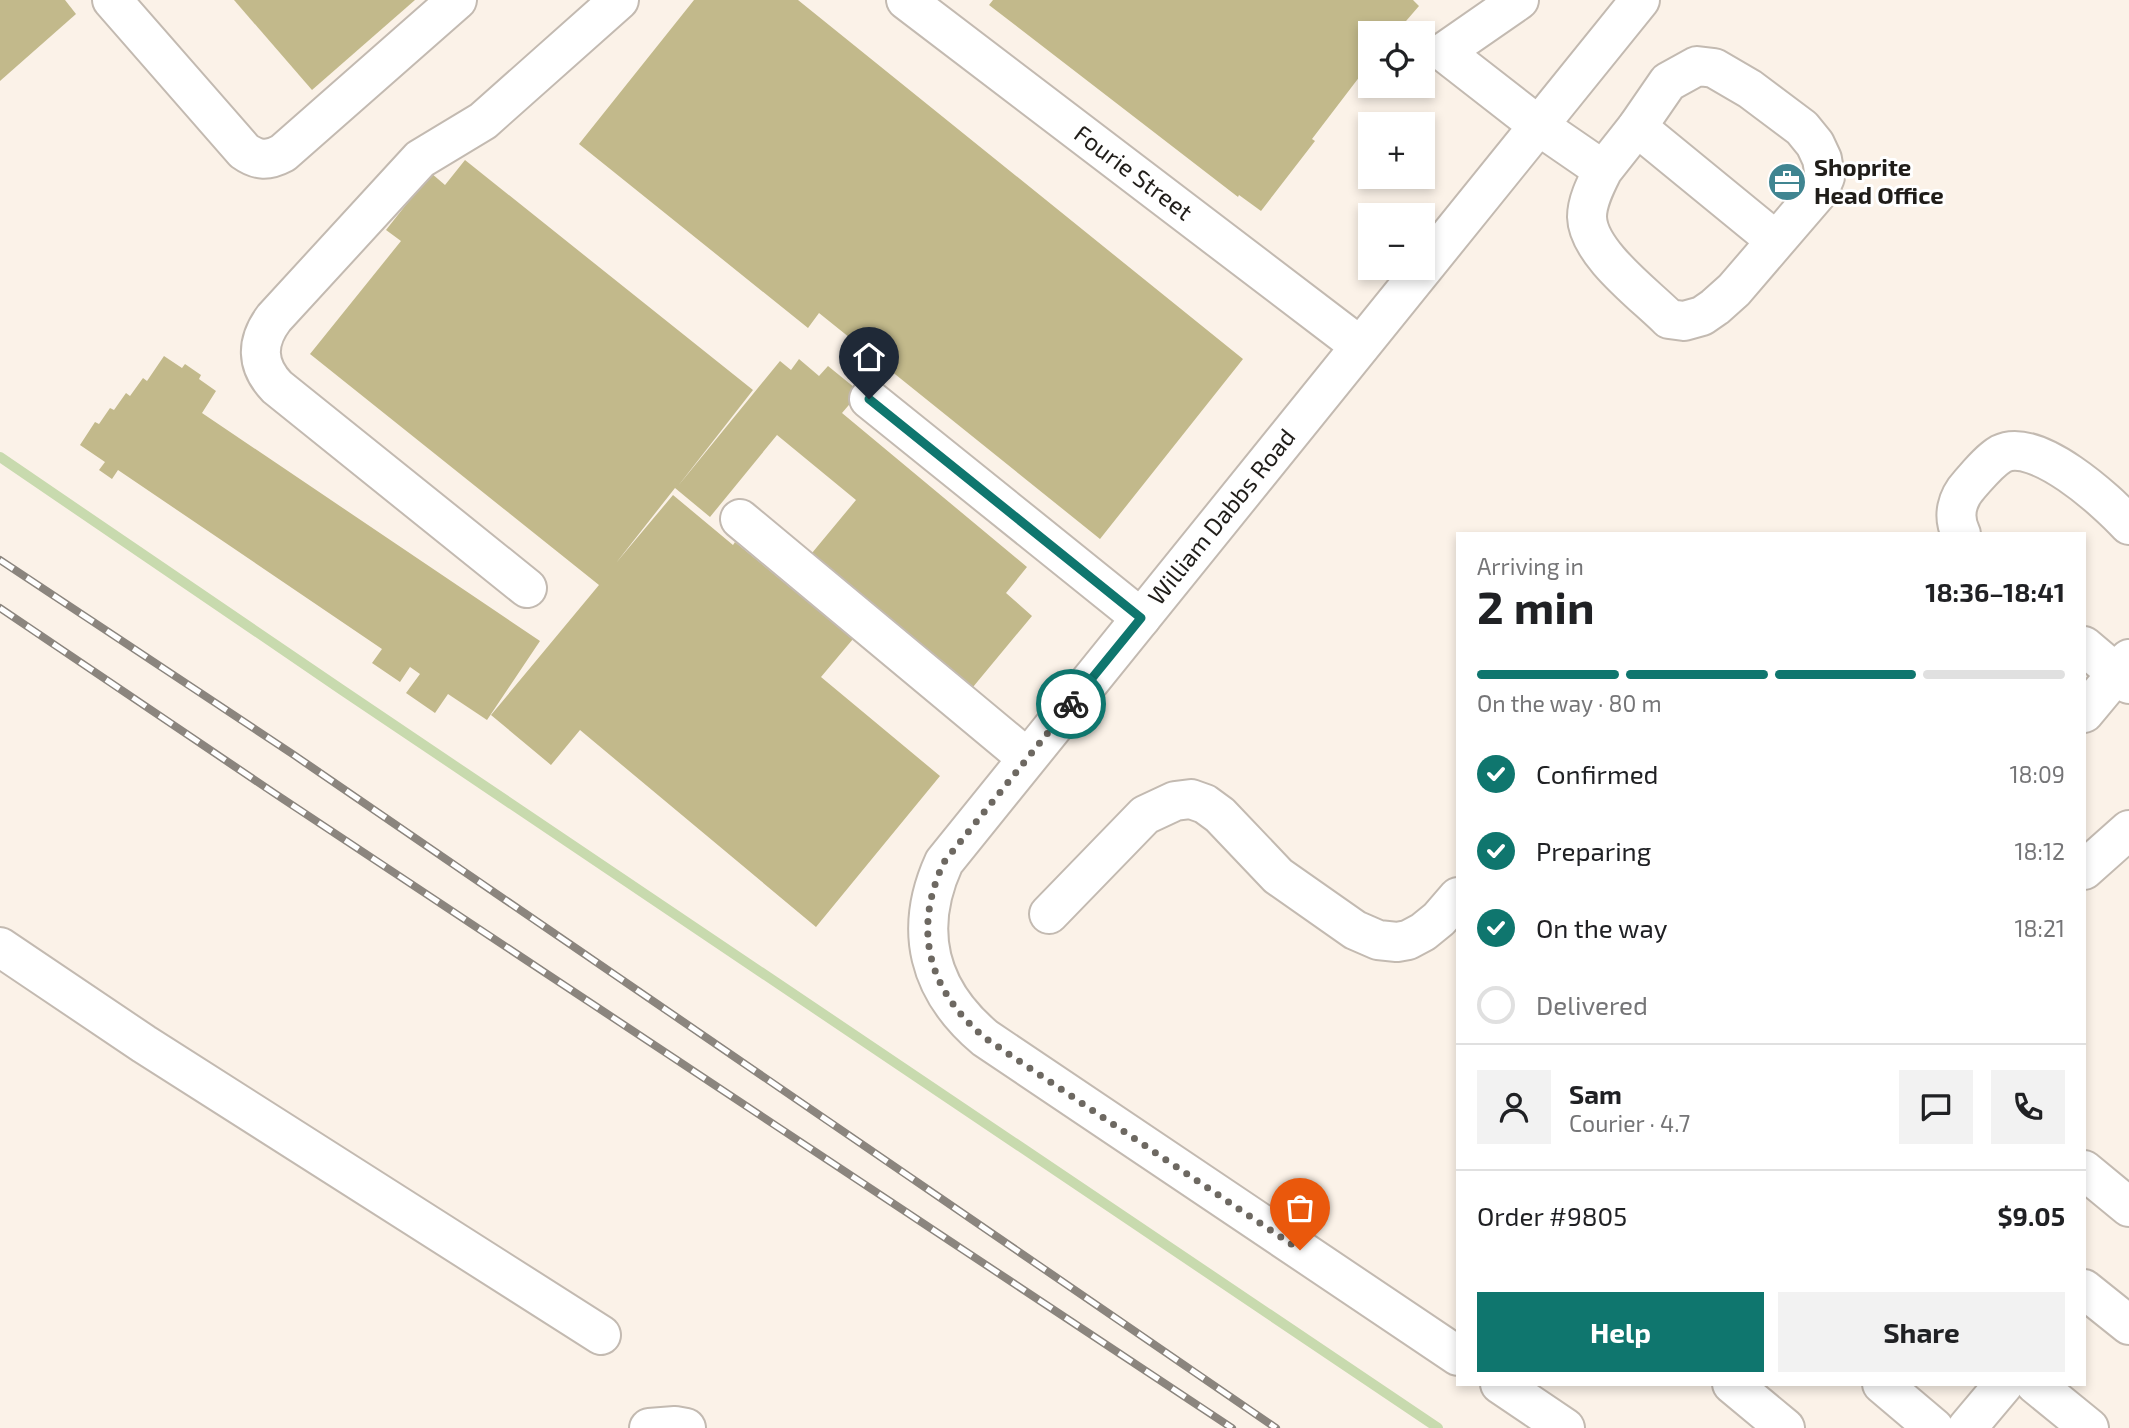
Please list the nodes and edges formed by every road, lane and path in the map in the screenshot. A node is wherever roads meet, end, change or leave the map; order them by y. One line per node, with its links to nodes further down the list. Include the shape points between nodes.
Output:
1 (112, 0): 2 (street, via 244,150 263,160 284,153)
2 (457, 0)
3 (619, 0): 16 (street, via 483,121 420,159 274,318 261,341 262,367 277,387)
4 (906, 0): 11 (street, Fourie Street)
5 (1519, 0): 7 (street, via 1444,52)
6 (1640, 0): 7 (street, William Dabbs Road)
7 (1539, 126): 9 (street); 11 (street, William Dabbs Road)
8 (1637, 127): 9 (street); 10 (street); 10 (street, via 1668,82 1697,66 1714,68 1750,89 1802,128 1822,159 1825,177 1819,191)
9 (1603, 170): 10 (street, via 1587,215 1590,234 1598,251 1669,318 1684,321 1715,307)
10 (1775, 240)
11 (1360, 346): 17 (street, William Dabbs Road)
12 (869, 399): 17 (street)
13 (740, 519): 21 (street)
14 (2129, 525): 15 (street, via 2067,470 2034,454 2015,451 1992,461 1961,494 1956,507)
15 (1961, 532)
16 (527, 587)
17 (1141, 618): 21 (street, William Dabbs Road)
18 (2086, 647): 19 (street)
19 (2125, 672): 20 (street)
20 (2086, 711)
21 (1027, 758): 32 (street, William Dabbs Road, via 944,862 935,880 928,939 939,982 951,1003 985,1038)
22 (2129, 830): 23 (street)
23 (2086, 868)
24 (1456, 899): 25 (street, via 1416,936 1397,942 1378,940 1355,930 1278,876 1220,815 1191,799 1144,815)
25 (1049, 914)
26 (0, 947): 31 (street)
27 (2086, 1172): 28 (street)
28 (2129, 1207)
29 (2086, 1291): 30 (street)
30 (2129, 1325)
31 (601, 1335)
32 (1456, 1355)
33 (1503, 1386): 40 (street)
34 (1734, 1386): 41 (street)
35 (1884, 1386): 42 (street)
36 (2002, 1386): 43 (street)
37 (2037, 1386): 44 (street)
38 (649, 1428): 39 (street)
39 (686, 1428)
40 (1565, 1428)
41 (1785, 1428)
42 (1934, 1428)
43 (1967, 1428)
44 (2089, 1428)

